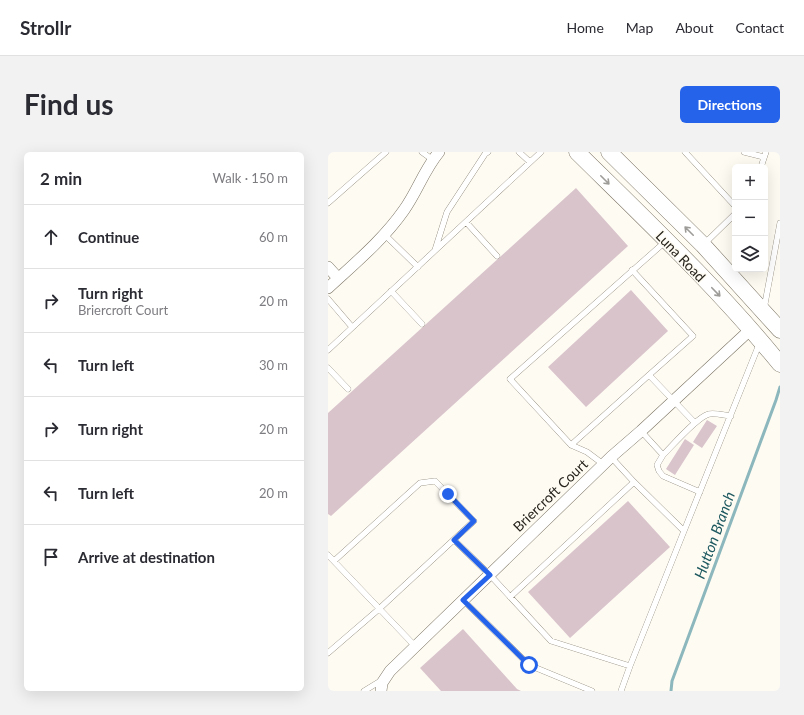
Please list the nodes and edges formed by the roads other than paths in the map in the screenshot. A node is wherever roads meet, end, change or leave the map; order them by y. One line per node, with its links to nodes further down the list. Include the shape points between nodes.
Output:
1 (386, 152): 14 (lane)
2 (422, 152): 11 (lane)
3 (488, 152): 22 (lane, via 447,212)
4 (519, 152): 12 (lane)
5 (541, 152): 12 (lane)
6 (578, 152): 20 (main road, Luna Road, one-way to 20)
7 (609, 152): 21 (main road, Luna Road, one-way to 7)
8 (685, 152): 15 (lane)
9 (744, 152): 10 (lane)
10 (765, 154): 13 (lane)
11 (436, 156): 19 (street, via 404,209)
12 (530, 162): 17 (lane)
13 (762, 164)
14 (328, 203)
15 (732, 203)
16 (732, 217): 21 (lane)
17 (466, 222): 22 (lane); 23 (lane)
18 (780, 223): 31 (lane)
19 (385, 234): 25 (lane); 27 (street)
20 (666, 240): 26 (lane); 35 (main road, Luna Road, one-way to 35)
21 (703, 245): 31 (main road, Luna Road)
22 (435, 251): 25 (lane)
23 (497, 256)
24 (328, 267): 27 (street)
25 (418, 267): 29 (lane)
26 (632, 270): 39 (lane, via 693,336); 45 (lane, via 510,378)
27 (338, 278): 28 (street)
28 (328, 288)
29 (391, 291): 32 (lane); 33 (lane)
30 (328, 299): 33 (lane)
31 (763, 311): 34 (main road, Luna Road); 35 (main road)
32 (422, 324)
33 (352, 327): 36 (lane)
34 (780, 330)
35 (756, 335): 37 (main road, Luna Road); 41 (street, Briercroft Court); 42 (lane)
36 (328, 350)
37 (780, 364)
38 (328, 368): 40 (lane)
39 (649, 375): 41 (lane); 45 (lane)
40 (348, 389)
41 (674, 401): 43 (lane); 44 (street, Briercroft Court)
42 (731, 416): 43 (lane, via 706,415); 49 (lane)
43 (695, 423): 46 (lane)
44 (641, 431): 46 (lane); 47 (street, Briercroft Court)
45 (571, 445): 47 (lane)
46 (663, 455): 49 (lane, via 657,465 663,476)
47 (607, 461): 48 (lane); 54 (street, Briercroft Court)
48 (634, 482): 50 (lane); 55 (lane)
49 (700, 492): 50 (lane)
50 (684, 531): 60 (lane)
51 (454, 540): 53 (lane, via 474,521 435,481 428,481 420,483); 54 (lane); 57 (lane)
52 (328, 555): 53 (lane)
53 (334, 561): 57 (lane)
54 (490, 575): 55 (lane); 56 (street, Briercroft Court)
55 (510, 597): 60 (lane, via 551,641)
56 (463, 600): 58 (street, Briercroft Court); 64 (lane, via 529,665)
57 (379, 609): 58 (lane); 59 (lane)
58 (415, 646): 61 (street, Briercroft Court)
59 (328, 653)
60 (630, 666): 65 (lane)
61 (386, 678): 62 (lane); 63 (street, Briercroft Court)
62 (364, 691)
63 (381, 691)
64 (592, 691)
65 (620, 691)

